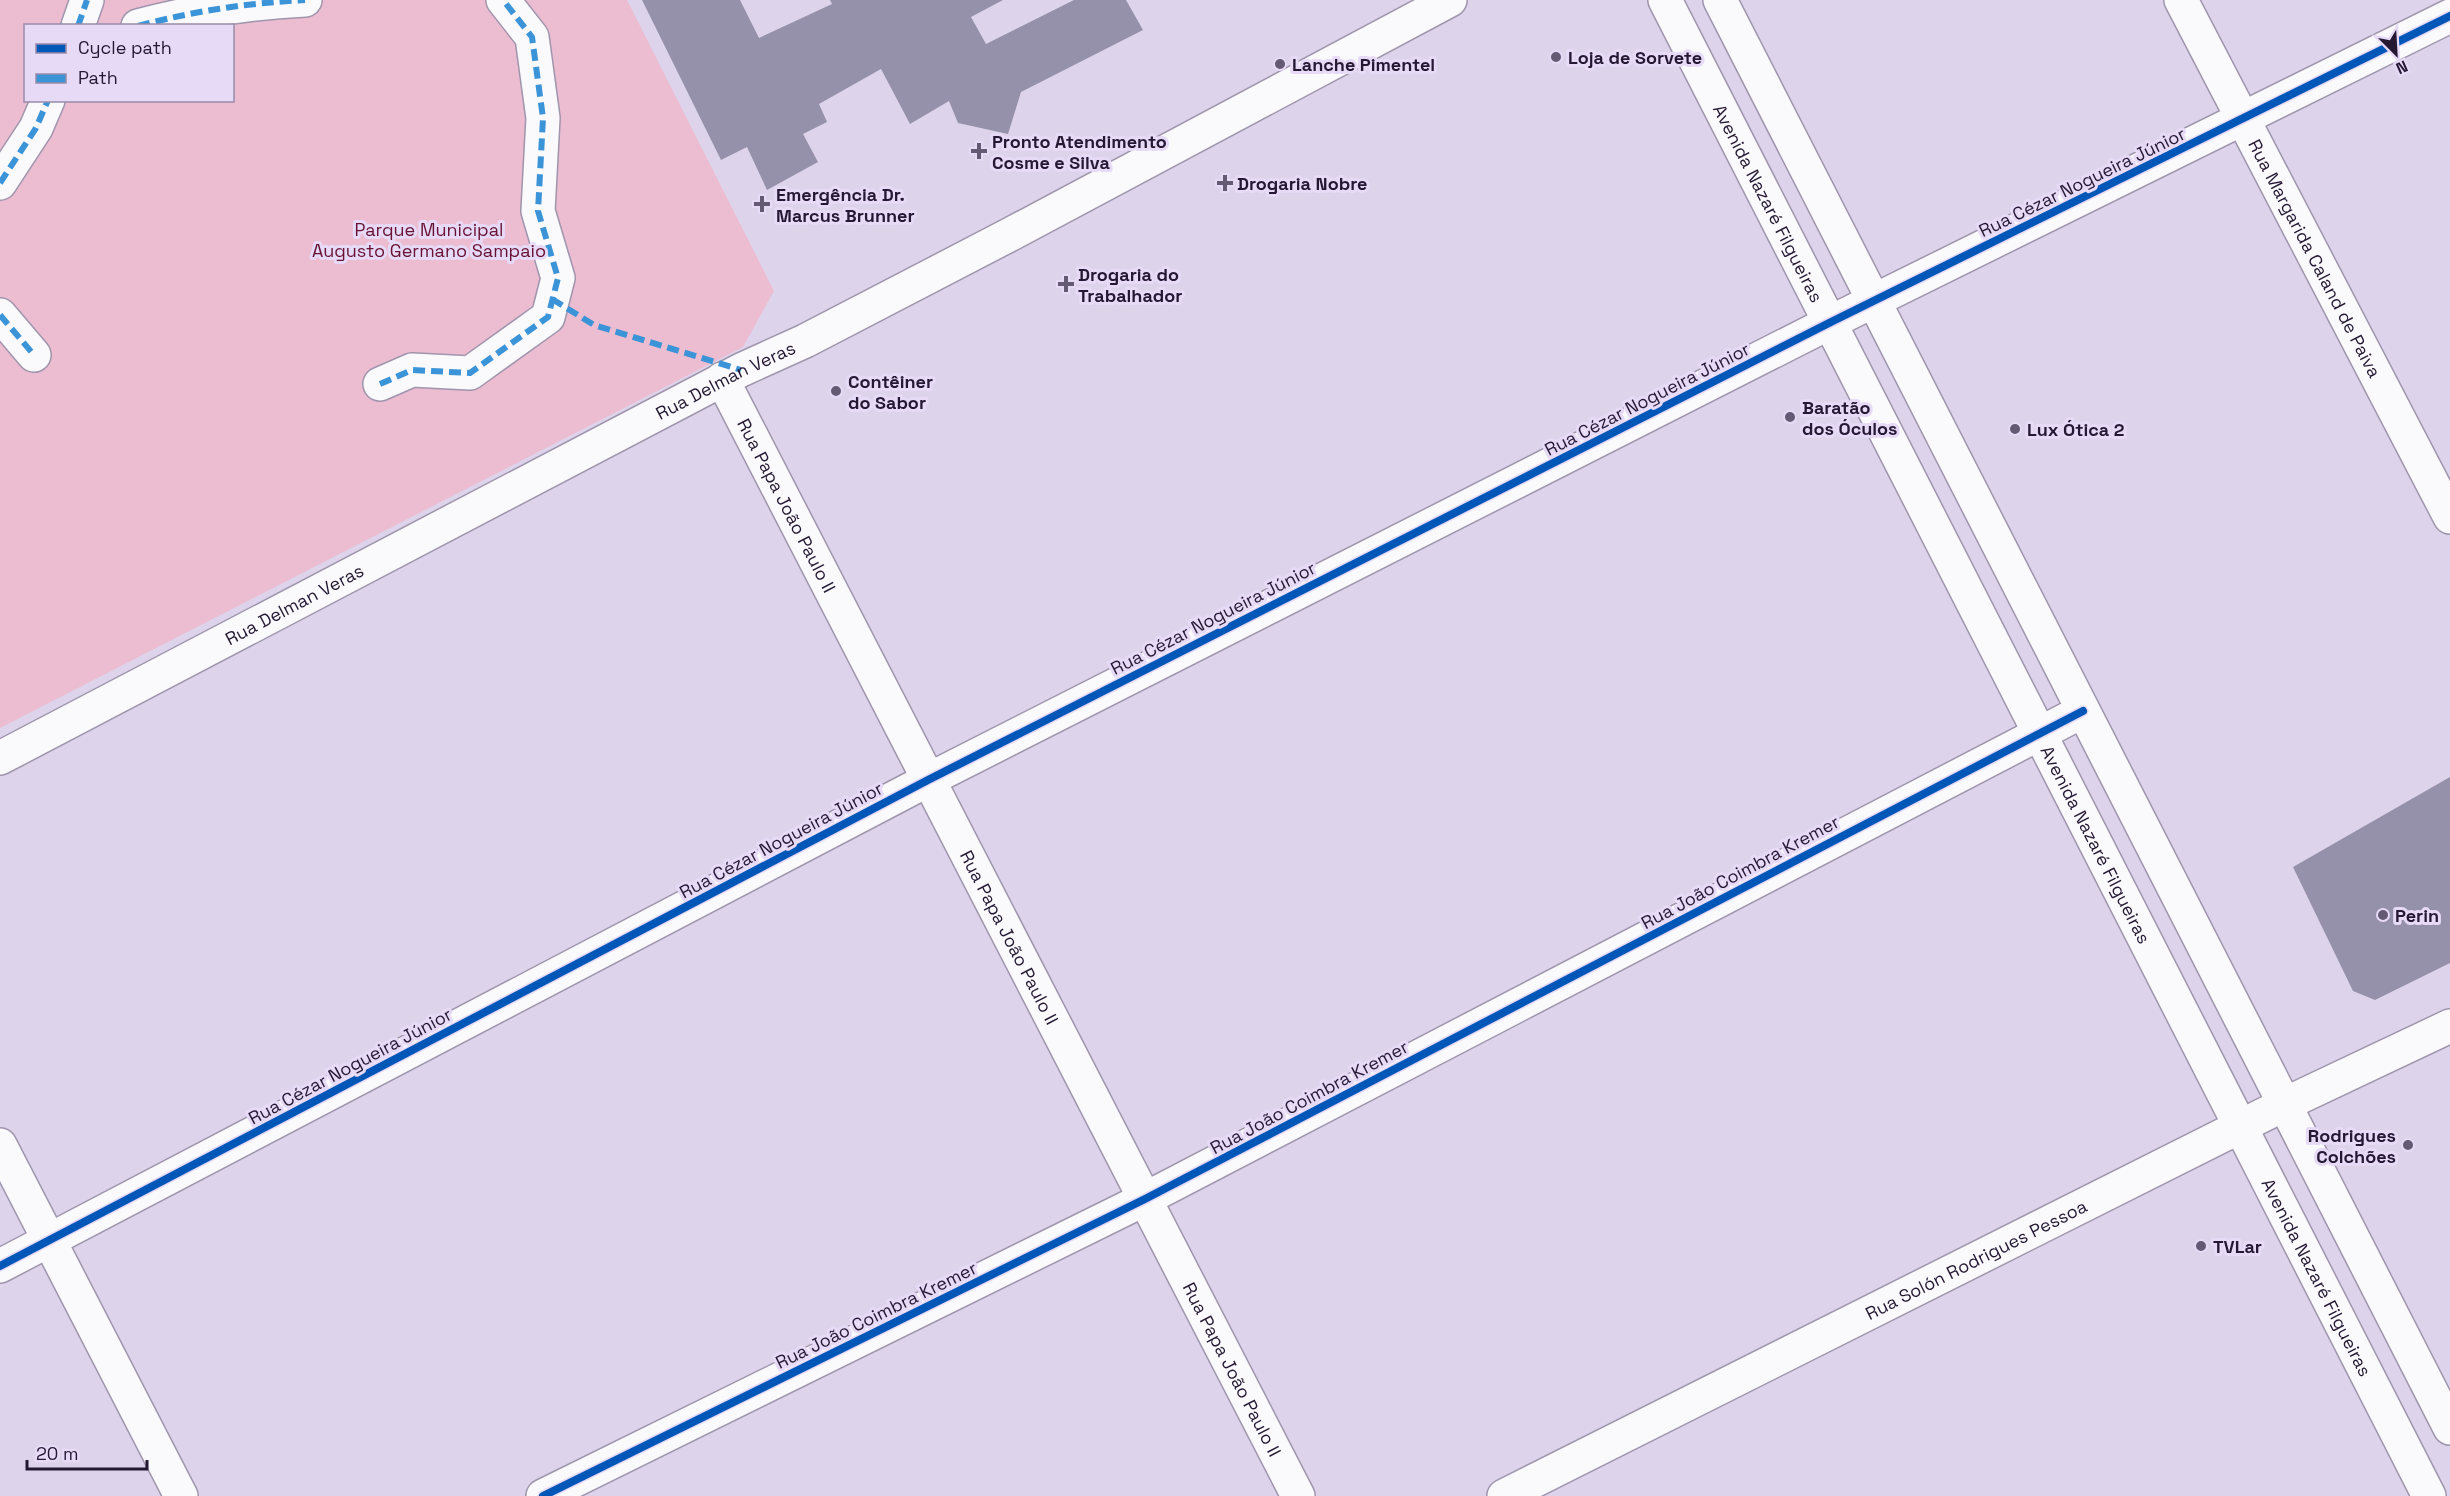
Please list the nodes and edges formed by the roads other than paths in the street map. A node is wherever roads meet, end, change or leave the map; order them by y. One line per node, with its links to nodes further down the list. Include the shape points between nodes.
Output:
1 (87, 0): 9 (street)
2 (305, 0): 10 (street, via 206,9)
3 (503, 0): 19 (street, via 532,36 543,118 538,211 558,278 548,317 470,373 412,370)
4 (1450, 0): 18 (street, Rua Delman Veras, via 1000,240)
5 (1665, 0): 16 (street, Avenida Nazaré Filgueiras)
6 (1720, 0): 14 (street)
7 (2181, 0): 12 (street, Rua Margarida Caland de Paiva)
8 (2450, 16): 12 (street, Rua Cézar Nogueira Júnior)
9 (79, 24)
10 (146, 24)
11 (47, 102): 13 (street, via 36,128)
12 (2243, 119): 14 (street, Rua Cézar Nogueira Júnior); 20 (street, Rua Margarida Caland de Paiva)
13 (0, 183)
14 (1874, 302): 16 (street, Rua Cézar Nogueira Júnior); 21 (street)
15 (0, 315): 17 (street)
16 (1831, 322): 22 (street, Avenida Nazaré Filgueiras); 24 (street, Rua Cézar Nogueira Júnior)
17 (34, 355)
18 (722, 380): 23 (street, Rua Delman Veras); 24 (street, Rua Papa João Paulo II)
19 (380, 384)
20 (2450, 517)
21 (2083, 711): 22 (street, Rua João Coimbra Kremer); 25 (street)
22 (2040, 733): 26 (street, Avenida Nazaré Filgueiras); 31 (street, Rua João Coimbra Kremer)
23 (0, 758)
24 (928, 780): 31 (street, Rua Papa João Paulo II); 32 (street, Rua Cézar Nogueira Júnior)
25 (2197, 935): 26 (street); 28 (street)
26 (2155, 957): 29 (street, Avenida Nazaré Filgueiras)
27 (2450, 1026): 28 (street, Rua Solón Rodrigues Pessoa)
28 (2283, 1105): 29 (street, Rua Solón Rodrigues Pessoa); 34 (street)
29 (2242, 1126): 38 (street, Rua Solón Rodrigues Pessoa); 39 (street, Avenida Nazaré Filgueiras)
30 (0, 1145): 32 (street)
31 (1145, 1199): 36 (street, Rua João Coimbra Kremer); 37 (street, Rua Papa João Paulo II)
32 (49, 1240): 33 (street, Rua Cézar Nogueira Júnior); 35 (street)
33 (0, 1266)
34 (2450, 1428)
35 (181, 1496)
36 (543, 1496)
37 (1298, 1496)
38 (1504, 1496)
39 (2429, 1496)

